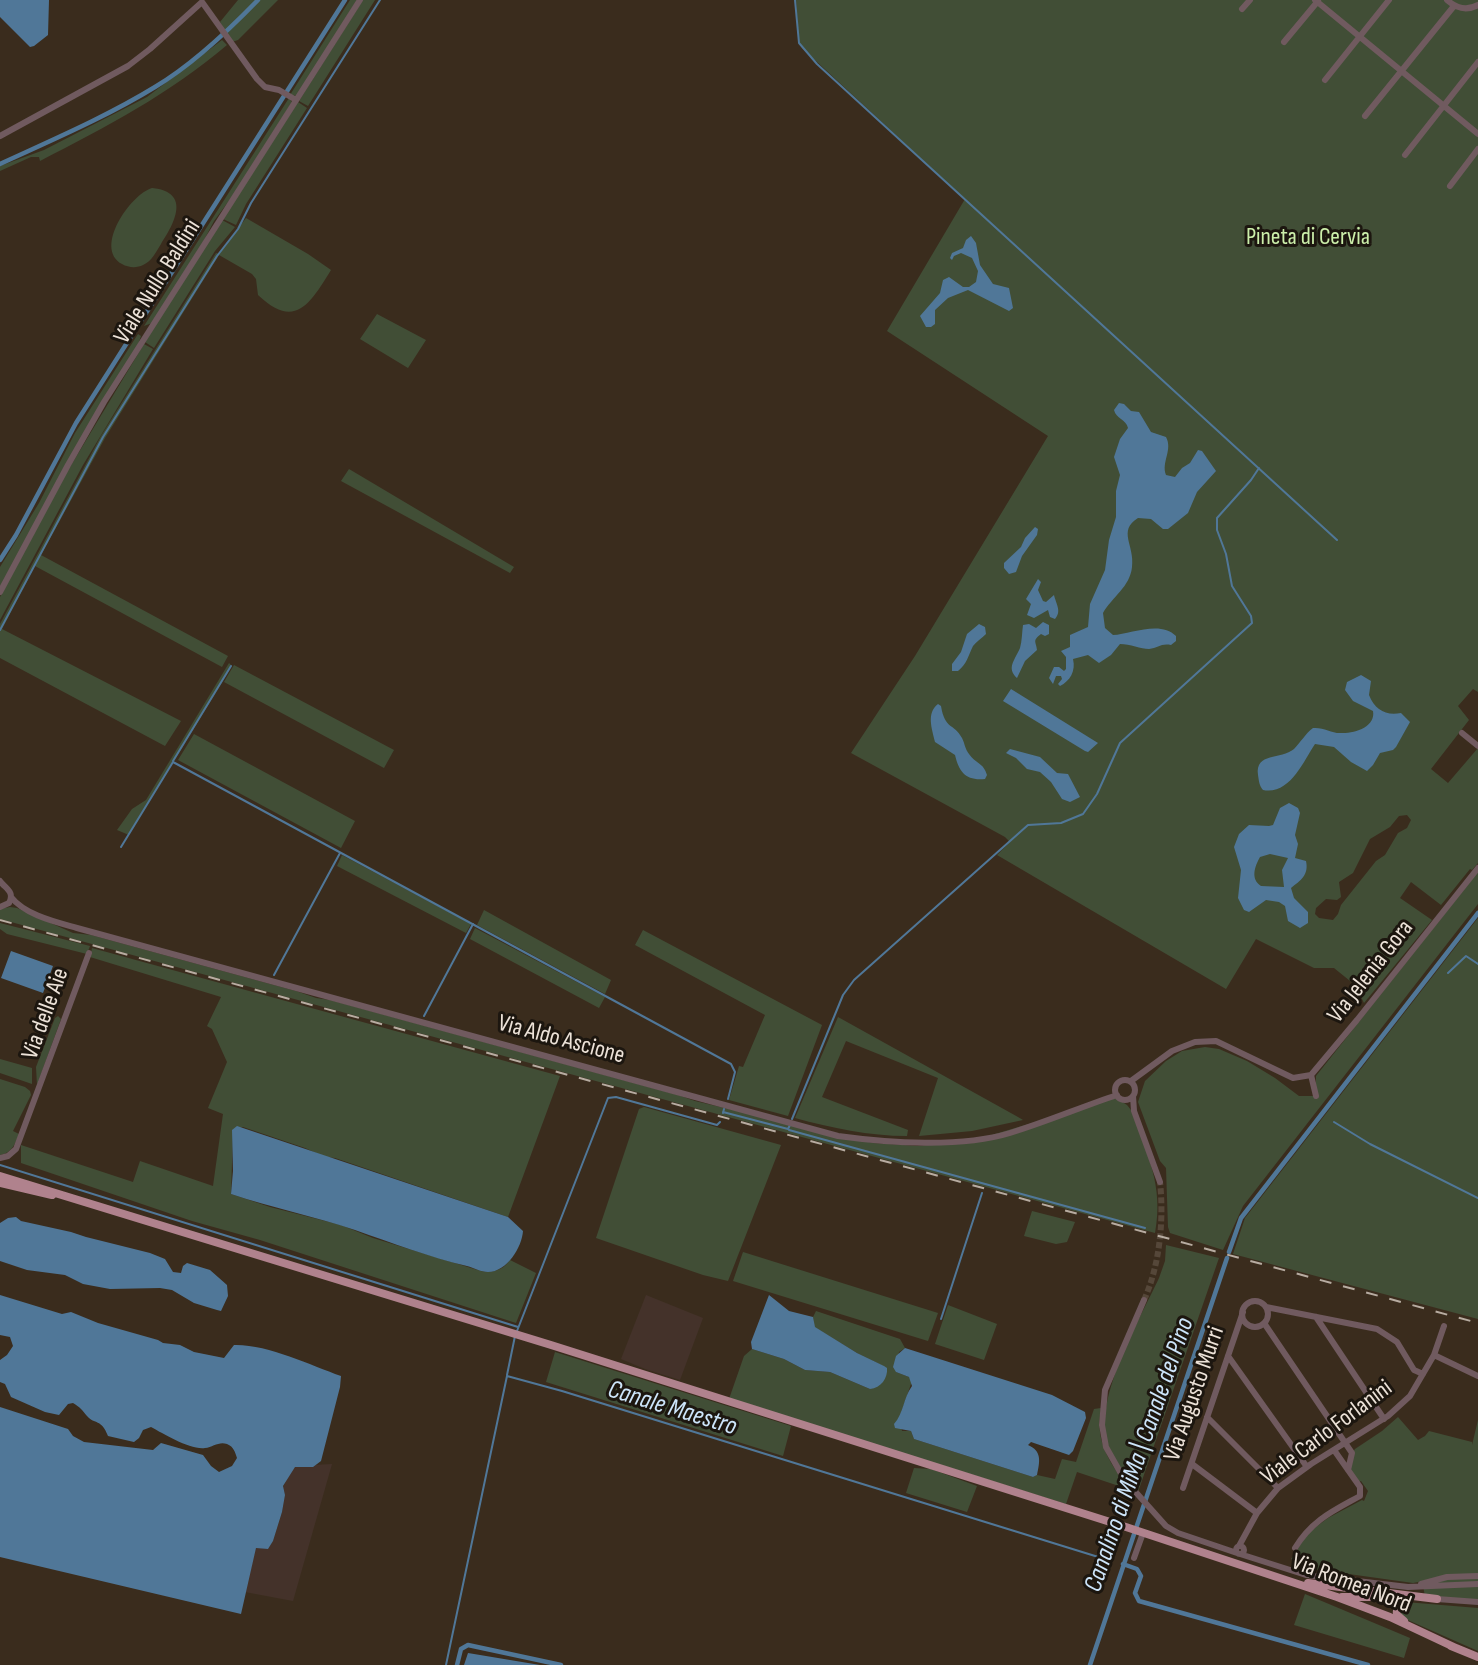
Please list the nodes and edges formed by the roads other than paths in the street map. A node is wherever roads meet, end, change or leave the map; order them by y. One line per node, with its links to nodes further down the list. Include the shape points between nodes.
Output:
1 (360, 0): 15 (street, Viale Nullo Baldini)
2 (1250, 0): 9 (street)
3 (1389, 0): 10 (street)
4 (1447, 0): 8 (street)
5 (202, 1): 15 (street, via 262,84); 19 (street, via 128,66)
6 (1317, 1): 10 (street); 11 (street)
7 (1478, 5): 8 (street)
8 (1454, 6): 13 (street)
9 (1242, 9)
10 (1359, 36): 13 (street); 14 (street)
11 (1284, 43)
12 (1478, 62): 16 (street)
13 (1401, 70): 16 (street); 17 (street)
14 (1325, 80)
15 (294, 99): 23 (street, Viale Nullo Baldini, via 104,402)
16 (1443, 105): 18 (street); 21 (street)
17 (1365, 116)
18 (1478, 134)
19 (0, 136)
20 (1478, 149): 22 (street)
21 (1405, 155)
22 (1450, 186)
23 (0, 592)
24 (1462, 733): 25 (street)
25 (1478, 746)
26 (1478, 868): 33 (street, Via Jelenia Gora)
27 (1, 884): 28 (street)
28 (11, 897): 29 (street); 30 (street)
29 (3, 906): 30 (street)
30 (22, 907): 35 (street, Via Aldo Ascione, via 77,928 838,1136 904,1143 1008,1134)
31 (89, 953): 40 (street, Via delle Aie, via 16,1149)
32 (1153, 1065): 33 (street, via 1183,1046 1216,1041 1293,1078); 34 (street); 36 (street)
33 (1311, 1074): 37 (street)
34 (1131, 1081): 35 (street, Via Aldo Ascione, via 1122,1080); 36 (street)
35 (1116, 1091): 38 (street)
36 (1134, 1092): 38 (street); 39 (street)
37 (1316, 1096)
38 (1125, 1100): 39 (street)
39 (1134, 1111): 42 (street)
40 (0, 1158)
41 (2, 1177): 63 (main road, Via Romea Nord)
42 (1160, 1182)
43 (1144, 1300): 65 (street, via 1106,1384 1103,1440 1139,1498 1172,1530)
44 (1266, 1307): 45 (street, via 1251,1302); 46 (street); 47 (street)
45 (1243, 1312): 47 (street, via 1250,1325); 50 (street, Via Augusto Murri)
46 (1316, 1317): 51 (street, via 1377,1329 1397,1342 1414,1370); 54 (street)
47 (1264, 1322): 55 (street)
48 (1444, 1326): 49 (street, Viale Carlo Forlanini)
49 (1434, 1355): 51 (street, Viale Carlo Forlanini); 52 (street)
50 (1228, 1356): 53 (street, Via Augusto Murri); 58 (street)
51 (1423, 1374): 54 (street, Viale Carlo Forlanini, via 1410,1396)
52 (1478, 1376)
53 (1207, 1417): 57 (street, Via Augusto Murri); 61 (street)
54 (1384, 1419): 55 (street, Viale Carlo Forlanini)
55 (1346, 1443): 56 (street, Viale Carlo Forlanini); 59 (street, via 1352,1453)
56 (1334, 1450): 58 (street, Viale Carlo Forlanini); 59 (street)
57 (1192, 1464): 60 (street, Via Augusto Murri); 62 (street)
58 (1307, 1467): 61 (street, Viale Carlo Forlanini)
59 (1348, 1470): 64 (street, via 1360,1487 1360,1496 1323,1516)
60 (1183, 1488)
61 (1278, 1488): 62 (street, Viale Carlo Forlanini)
62 (1257, 1513): 65 (street, Viale Carlo Forlanini)
63 (1142, 1532): 66 (street); 67 (main road, Via Romea Nord)
64 (1295, 1548)
65 (1240, 1550): 71 (street, via 1306,1575)
66 (1134, 1558)
67 (1230, 1561): 68 (main road, Via Romea Nord); 72 (main road, Via Romea Nord)
68 (1259, 1570): 73 (main road, via 1304,1582); 74 (main road, Via Romea Nord)
69 (1478, 1576): 71 (street, via 1447,1577)
70 (1478, 1584): 71 (street)
71 (1408, 1587)
72 (1322, 1596): 74 (main road); 78 (main road, Via Romea Nord)
73 (1400, 1596): 74 (main road); 75 (main road); 77 (main road, via 1390,1605); 79 (main road, via 1397,1615)
74 (1337, 1597): 77 (main road, Via Romea Nord)
75 (1437, 1599): 76 (street)
76 (1478, 1602)
77 (1390, 1617): 78 (main road); 79 (main road, Via Romea Nord)
78 (1410, 1629): 80 (main road, Via Romea Nord)
79 (1434, 1638): 80 (main road, Via Romea Nord)
80 (1456, 1648): 81 (main road, Via Romea Nord)
81 (1478, 1657)

